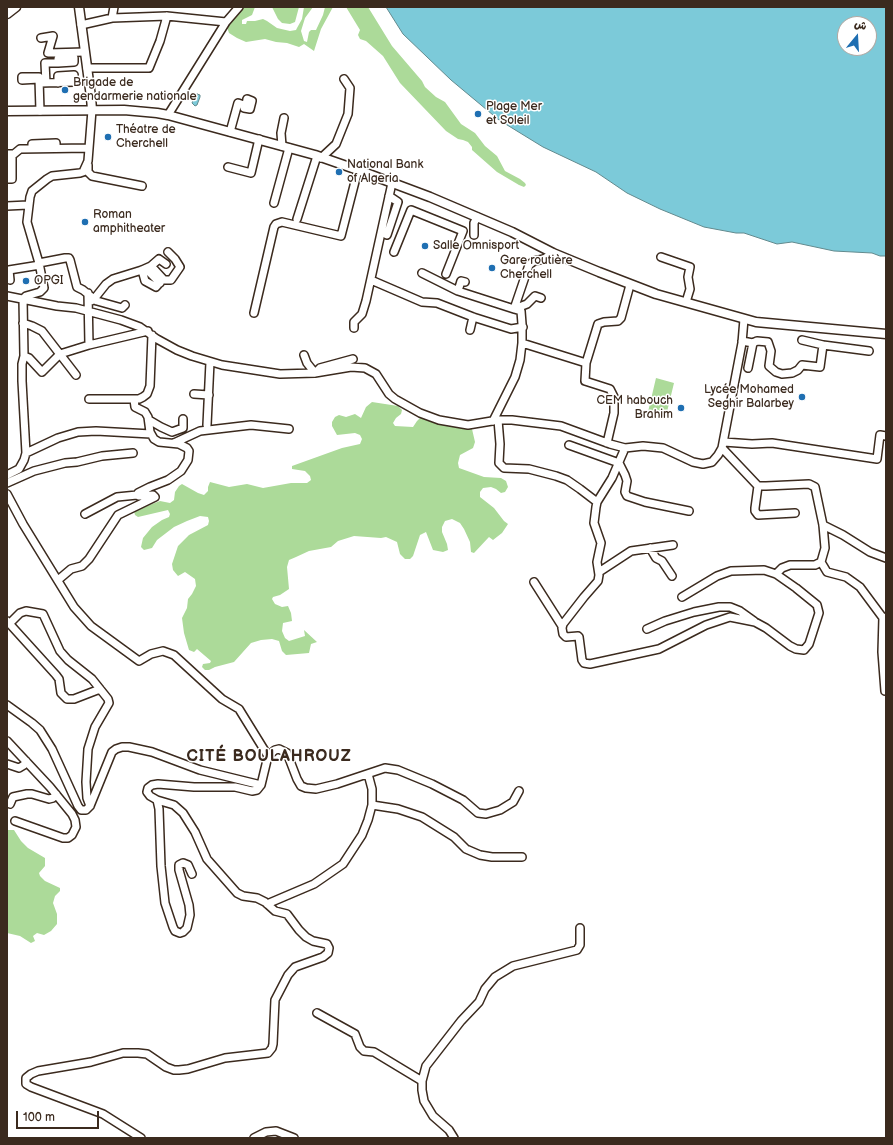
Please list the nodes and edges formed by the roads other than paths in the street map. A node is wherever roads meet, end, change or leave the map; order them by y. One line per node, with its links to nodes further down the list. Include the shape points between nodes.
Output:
1 (16, 7): 5 (main road)
2 (79, 7): 9 (main road)
3 (114, 7): 7 (street)
4 (239, 7): 8 (street)
5 (7, 14)
6 (167, 16): 7 (street); 8 (street); 13 (street, via 149,68)
7 (112, 18): 9 (street)
8 (226, 22): 21 (street)
9 (82, 25): 11 (main road)
10 (41, 38): 11 (street, via 53,36 48,53)
11 (85, 52): 13 (main road)
12 (58, 63): 15 (street, via 48,63)
13 (87, 68): 18 (main road)
14 (344, 79): 28 (street, via 350,88 348,114 336,144)
15 (41, 82): 16 (street); 20 (street)
16 (58, 83)
17 (244, 105): 23 (street, via 238,103)
18 (92, 110): 20 (main road); 21 (main road, via 141,111); 26 (street)
19 (7, 111): 20 (main road)
20 (40, 111)
21 (168, 116): 23 (main road)
22 (284, 118): 25 (street, via 281,133)
23 (230, 132): 24 (main road)
24 (259, 139): 25 (main road); 30 (street, via 251,174)
25 (286, 147): 28 (main road); 37 (street)
26 (89, 148): 27 (street, via 20,149 14,154); 29 (street)
27 (9, 154)
28 (319, 157): 31 (main road); 40 (street)
29 (88, 162): 32 (street, via 83,172); 33 (street, via 88,172)
30 (228, 168)
31 (358, 170): 34 (main road); 69 (street, via 341,236 286,222 276,224)
32 (78, 174): 33 (street); 38 (street, via 52,176 44,180 32,191)
33 (92, 176): 35 (street)
34 (392, 183): 36 (street); 41 (main road)
35 (142, 186)
36 (389, 196): 43 (street, via 398,202); 55 (street)
37 (274, 203)
38 (28, 205): 39 (street); 49 (street, via 28,226)
39 (7, 206)
40 (297, 219)
41 (476, 220): 42 (street); 44 (street); 47 (main road, via 512,232)
42 (463, 231): 46 (street, via 411,210); 53 (street)
43 (387, 235)
44 (474, 235)
45 (168, 252): 56 (street, via 180,268 171,280)
46 (394, 252)
47 (553, 252): 58 (main road); 68 (street, via 529,265)
48 (661, 257): 65 (street, via 690,267 690,289)
49 (39, 264): 54 (street, via 9,270); 60 (street, via 68,258 76,287); 63 (street, via 44,288)
50 (166, 264): 51 (street, via 159,259)
51 (146, 268): 56 (street); 56 (street, via 145,282 156,287); 64 (street, via 111,281)
52 (422, 273): 59 (street)
53 (446, 274)
54 (10, 280)
55 (371, 280): 70 (street, via 422,302 437,303); 74 (street, via 362,314 356,319)
56 (162, 281)
57 (465, 282): 59 (street, via 461,281)
58 (630, 285): 65 (main road); 90 (street, via 621,318 618,321 598,324)
59 (458, 291): 68 (street)
60 (88, 293): 64 (street); 67 (street)
61 (7, 296): 63 (street)
62 (541, 298): 68 (street, via 535,296 527,304)
63 (23, 299): 67 (street, via 58,306); 72 (street)
64 (94, 299): 66 (street, via 122,308); 67 (street)
65 (686, 302): 71 (main road)
66 (125, 305)
67 (88, 307): 76 (street); 82 (street)
68 (518, 307): 73 (street)
69 (254, 313)
70 (473, 317): 73 (street, via 511,329); 75 (street)
71 (744, 319): 77 (main road); 79 (street)
72 (24, 323): 85 (street, via 42,331); 87 (street)
73 (523, 327): 80 (street)
74 (354, 328)
75 (470, 330)
76 (150, 333): 82 (street); 89 (street, via 177,350); 97 (street, via 150,386 143,397)
77 (886, 334)
78 (802, 340): 83 (street)
79 (742, 341): 81 (street); 108 (street)
80 (522, 343): 90 (street); 100 (street, via 515,377)
81 (753, 343): 83 (street, via 768,342 771,351 769,366 776,372 786,374 802,365 820,367); 91 (street)
82 (89, 345): 85 (street)
83 (823, 345): 84 (street)
84 (869, 351)
85 (60, 354): 87 (street, via 42,372); 93 (street)
86 (304, 355): 92 (street)
87 (24, 356): 110 (street, via 22,381)
88 (353, 359): 92 (street, via 320,368)
89 (210, 362): 92 (street, via 271,374); 95 (street)
90 (586, 363): 105 (street, via 585,382 613,392 614,412)
91 (748, 368)
92 (315, 373): 100 (street, via 351,367 365,368 376,374 395,399 429,417 468,425)
93 (76, 375)
94 (194, 394): 95 (street)
95 (209, 395): 101 (street)
96 (89, 399): 97 (street)
97 (134, 399): 99 (street, via 135,406 145,412)
98 (183, 419): 99 (street, via 183,428 172,432)
99 (149, 420): 103 (street)
100 (496, 421): 105 (street, via 512,420 561,426); 118 (street, via 501,466 529,469 567,480)
101 (207, 425)
102 (290, 429): 106 (street, via 251,425 208,430 194,433)
103 (151, 434): 106 (street, via 159,442); 110 (street, via 78,432)
104 (886, 436): 108 (street, via 880,435 877,458 772,443)
105 (607, 443): 109 (street)
106 (174, 444): 117 (street, via 187,448 189,452 188,460 181,471)
107 (569, 445): 112 (street)
108 (723, 445): 109 (street, via 712,462 703,464 663,448); 115 (street)
109 (625, 448): 112 (street)
110 (26, 453): 113 (street, via 19,469)
111 (133, 453): 114 (street, via 102,456 34,471)
112 (619, 463): 118 (street); 119 (street, via 626,475 627,496)
113 (7, 475)
114 (7, 483)
115 (758, 486): 120 (street, via 755,508 758,515); 122 (street, via 814,486)
116 (7, 494): 130 (street)
117 (137, 495): 121 (street, via 117,497); 130 (street, via 155,497 118,515 89,559)
118 (597, 502): 127 (street, via 594,523 601,543 597,562)
119 (689, 511)
120 (795, 513)
121 (85, 514)
122 (823, 525): 125 (street, via 870,552); 126 (street, via 825,548)
123 (673, 545): 124 (street)
124 (650, 548): 127 (street, via 631,551); 129 (street)
125 (886, 558)
126 (821, 562): 128 (street, via 815,565 790,565); 133 (street, via 827,572 846,577 860,587)
127 (599, 572): 136 (street, via 597,583)
128 (776, 574): 132 (street, via 764,570 731,571 717,576); 135 (street, via 817,605 819,613 809,644 804,650 796,649)
129 (672, 576)
130 (58, 580): 142 (street, via 74,607 91,626 139,662 151,654 163,651 174,655 222,699 239,709)
131 (534, 582): 136 (street)
132 (682, 597)
133 (885, 620): 139 (street, via 882,652)
134 (8, 622): 138 (street, via 26,611 43,614 60,651); 138 (street, via 56,675 61,693 67,699 74,699)
135 (755, 622): 136 (street, via 730,617 706,625 659,649 588,664 582,661 579,636 564,636); 137 (street, via 740,611 730,607 719,607 694,612)
136 (562, 626)
137 (647, 629)
138 (100, 688): 152 (street, via 109,703 95,727 88,749 86,782)
139 (885, 691)
140 (7, 705): 152 (street, via 40,730 52,749 78,806 84,810)
141 (7, 741): 143 (street)
142 (268, 756): 145 (street, via 275,750 287,754 299,783 310,789); 146 (street)
143 (26, 761): 144 (street, via 19,768); 148 (street)
144 (7, 764)
145 (368, 774): 147 (street, via 385,768 398,770 432,784 463,800 478,813 486,814 500,810 513,802); 151 (street, via 372,789)
146 (261, 785): 149 (street, via 252,791 229,786 154,784 147,792); 152 (street, via 200,770 152,752 122,747 110,755)
147 (519, 791)
148 (56, 794): 150 (street, via 49,799 32,794 13,797); 153 (street, via 75,820 76,827 70,837 63,838)
149 (157, 800): 155 (street, via 165,902 173,927 180,933 187,928 190,915 179,865 188,865); 156 (street, via 174,805 183,813 207,859 237,893)
150 (10, 804)
151 (372, 805): 154 (street, via 398,809 422,817 454,837 466,849 480,855 492,858); 156 (street, via 362,835 342,864 314,884)
152 (90, 806)
153 (15, 821)
154 (522, 857)
155 (192, 874)
156 (268, 904): 160 (street, via 275,911 287,914 309,939 327,944 329,948 323,956 295,967 288,975 275,1000 273,1044 268,1053 225,1058 188,1069 174,1070 147,1054 123,1053 92,1062 38,1071 26,1078 26,1084 31,1087 103,1114)
157 (580, 928): 159 (street, via 580,945 577,950 513,966 495,978 479,1002 461,1020 426,1066)
158 (317, 1013): 159 (street, via 355,1034 364,1051 374,1052)
159 (422, 1081): 163 (street, via 424,1101 433,1116)
160 (141, 1138)
161 (254, 1138): 162 (street, via 266,1132 276,1131)
162 (294, 1138)
163 (454, 1138)

